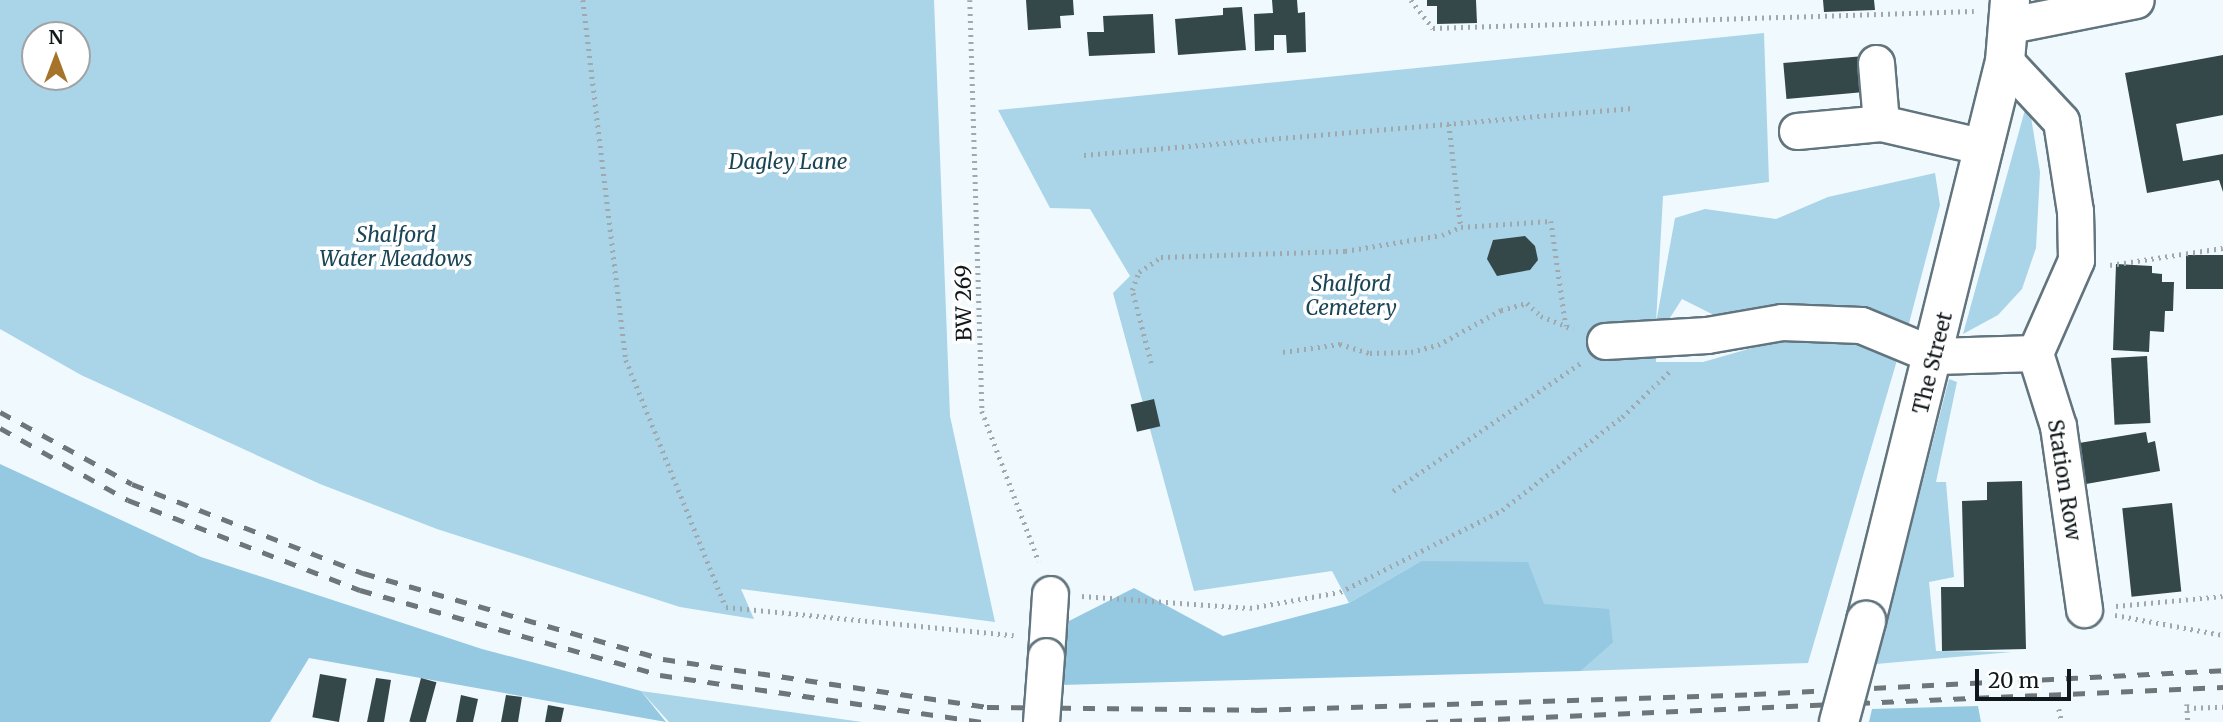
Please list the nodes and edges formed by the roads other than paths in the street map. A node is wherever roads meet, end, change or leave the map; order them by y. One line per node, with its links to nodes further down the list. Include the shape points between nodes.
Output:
1 (2136, 0): 2 (street)
2 (2009, 24): 6 (main road, The Street); 8 (street, via 2061,121 2075,211 2076,260)
3 (1876, 64): 4 (street)
4 (1881, 123): 5 (street); 6 (street)
5 (1797, 131)
6 (1984, 147): 9 (main road, The Street)
7 (1605, 341): 9 (street, via 1707,335 1782,322 1861,325)
8 (2035, 353): 9 (street); 11 (street, Station Row, via 2058,426)
9 (1936, 356): 13 (main road, The Street, bridge)
10 (1051, 594): 12 (street, bridge)
11 (2084, 608)
12 (1041, 722)
13 (1839, 722)

